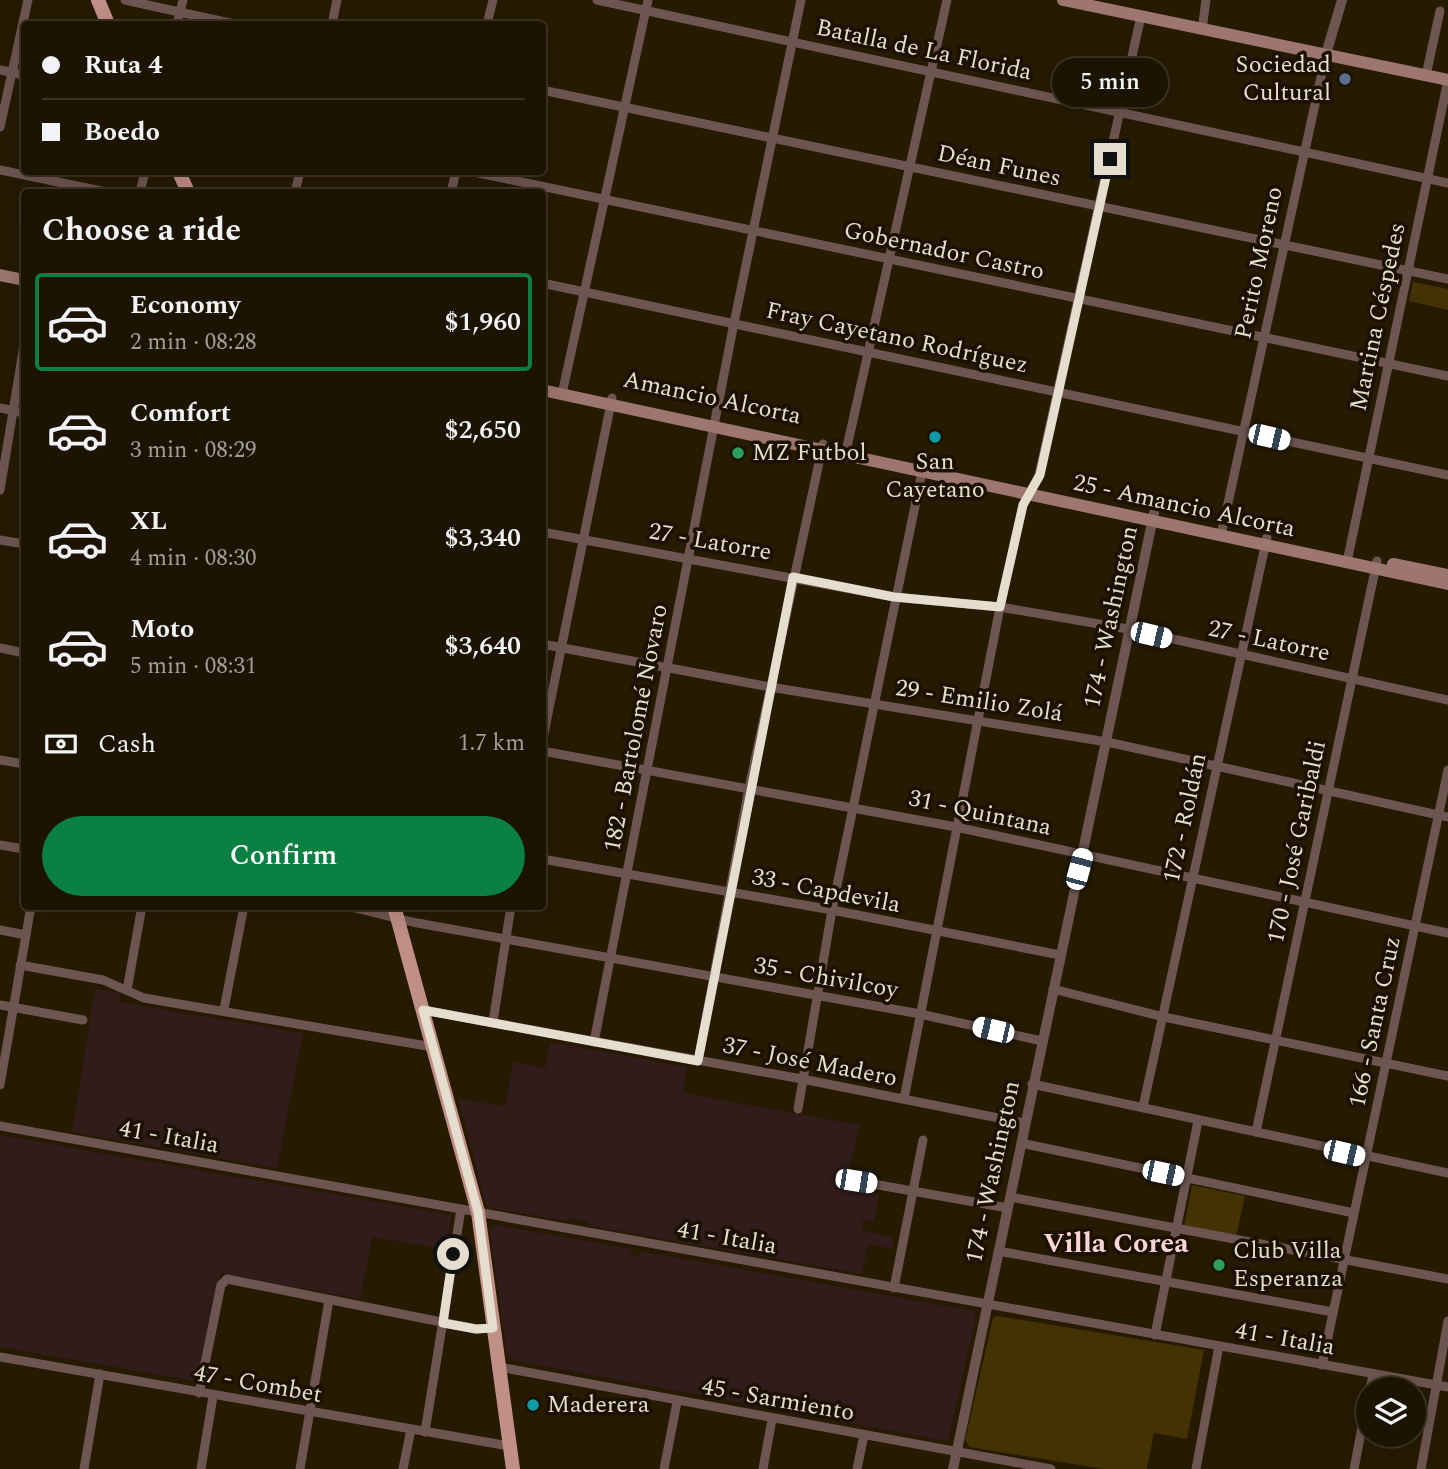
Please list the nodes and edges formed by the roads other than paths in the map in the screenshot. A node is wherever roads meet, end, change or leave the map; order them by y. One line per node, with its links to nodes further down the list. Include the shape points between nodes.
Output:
1 (28, 0): 20 (street)
2 (98, 0): 21 (main road)
3 (106, 0): 22 (main road)
4 (125, 0): 18 (street)
5 (183, 0): 18 (street)
6 (337, 0): 25 (street)
7 (493, 0): 26 (street)
8 (597, 0): 16 (street, Batalla de La Florida)
9 (648, 0): 16 (street)
10 (801, 0): 29 (street, 182 - Bartolomé Novaro)
11 (947, 0): 32 (street)
12 (1062, 0): 15 (main road)
13 (1206, 0): 27 (street)
14 (1342, 0): 30 (street, Perito Moreno)
15 (1077, 1): 19 (main road)
16 (646, 10): 29 (street, Batalla de La Florida); 38 (street)
17 (1440, 11): 35 (street)
18 (180, 12): 23 (street); 24 (street)
19 (1141, 16): 27 (main road); 39 (street)
20 (23, 21)
21 (107, 21)
22 (115, 21)
23 (178, 21)
24 (220, 21)
25 (333, 21)
26 (488, 21)
27 (1202, 30): 30 (main road)
28 (21, 32): 33 (street)
29 (793, 41): 32 (street, Batalla de La Florida); 41 (street, 182 - Bartolomé Novaro)
30 (1325, 54): 35 (main road); 42 (street, Perito Moreno)
31 (0, 70): 33 (street)
32 (930, 72): 39 (street, Batalla de La Florida); 43 (street)
33 (12, 73): 34 (street); 40 (street)
34 (21, 74)
35 (1426, 75): 36 (main road)
36 (1448, 80): 48 (street, Martina Céspedes)
37 (546, 91): 38 (street, Déan Funes)
38 (625, 107): 41 (street, Déan Funes); 51 (street)
39 (1120, 112): 42 (street, Batalla de La Florida); 52 (street)
40 (0, 127)
41 (772, 138): 43 (street, Déan Funes); 53 (street, 182 - Bartolomé Novaro)
42 (1304, 151): 48 (street, Batalla de La Florida); 54 (street, Perito Moreno)
43 (909, 167): 52 (street, Déan Funes); 55 (street)
44 (0, 170): 45 (street)
45 (21, 174)
46 (24, 175): 50 (street)
47 (489, 175): 51 (street, Gobernador Castro)
48 (1427, 179): 49 (street, Batalla de La Florida); 58 (street, Martina Céspedes)
49 (1448, 183)
50 (92, 189)
51 (606, 198): 53 (street, Gobernador Castro); 63 (street)
52 (1099, 206): 54 (street, Déan Funes); 64 (street)
53 (753, 229): 55 (street, Gobernador Castro); 65 (street, 182 - Bartolomé Novaro)
54 (1284, 245): 58 (street, Déan Funes); 66 (street, Perito Moreno)
55 (889, 260): 64 (street, Gobernador Castro); 67 (street)
56 (0, 267): 57 (main road)
57 (21, 271)
58 (1408, 271): 61 (street, Déan Funes); 69 (street, Martina Céspedes)
59 (0, 275): 60 (main road)
60 (21, 279)
61 (1448, 279)
62 (546, 283): 63 (street, Fray Cayetano Rodríguez)
63 (586, 292): 65 (street, Fray Cayetano Rodríguez); 73 (street)
64 (1079, 299): 66 (street, Gobernador Castro); 74 (street)
65 (734, 323): 67 (street, Fray Cayetano Rodríguez); 79 (street, 182 - Bartolomé Novaro)
66 (1264, 338): 69 (street, Gobernador Castro); 80 (street, Perito Moreno)
67 (869, 352): 74 (street, Fray Cayetano Rodríguez); 82 (street)
68 (21, 363): 77 (street)
69 (1388, 363): 70 (street, Gobernador Castro); 83 (street, Martina Céspedes)
70 (1448, 376)
71 (546, 385): 73 (main road)
72 (546, 390): 73 (main road)
73 (562, 391): 75 (main road)
74 (1059, 392): 80 (street, Fray Cayetano Rodríguez); 87 (street, via 1040,475)
75 (611, 401): 79 (main road); 91 (street)
76 (0, 408): 77 (street)
77 (13, 410): 78 (street); 86 (street)
78 (21, 411)
79 (716, 424): 81 (main road); 95 (street, 182 - Bartolomé Novaro)
80 (1244, 431): 83 (street, Fray Cayetano Rodríguez); 89 (street, Perito Moreno)
81 (822, 447): 82 (main road, Amancio Alcorta); 99 (street)
82 (845, 452): 84 (main road, Amancio Alcorta)
83 (1367, 459): 85 (street, Fray Cayetano Rodríguez); 96 (street, Martina Céspedes)
84 (922, 469): 87 (main road, Amancio Alcorta); 101 (street)
85 (1448, 475)
86 (0, 490)
87 (1030, 492): 88 (main road, Amancio Alcorta); 102 (street)
88 (1153, 517): 89 (main road, Amancio Alcorta); 103 (street, 174 - Washington)
89 (1222, 532): 93 (main road, Amancio Alcorta)
90 (546, 533): 91 (street, 27 - Latorre)
91 (583, 539): 95 (street, 27 - Latorre); 106 (street)
92 (0, 540): 94 (street)
93 (1266, 541): 96 (main road, 25 - Amancio Alcorta); 108 (street, 172 - Roldán)
94 (21, 544)
95 (689, 557): 99 (street, 27 - Latorre); 109 (street, 182 - Bartolomé Novaro)
96 (1347, 558): 97 (main road, 25 - Amancio Alcorta)
97 (1377, 565): 98 (main road); 100 (main road, 25 - Amancio Alcorta); 110 (street, 170 - José Garibaldi)
98 (1448, 575)
99 (793, 577): 101 (street, 27 - Latorre); 111 (street)
100 (1448, 584)
101 (894, 597): 102 (street, 27 - Latorre); 113 (street)
102 (1000, 607): 103 (street, 27 - Latorre); 114 (street)
103 (1128, 629): 108 (street, 27 - Latorre); 116 (street, 174 - Washington)
104 (546, 646): 106 (street, 29 - Emilio Zolá)
105 (0, 648): 107 (street)
106 (560, 648): 109 (street, 29 - Emilio Zolá); 115 (street)
107 (21, 652)
108 (1240, 656): 110 (street, 27 - Latorre); 120 (street, 172 - Roldán)
109 (667, 668): 111 (street, 29 - Emilio Zolá); 121 (street, 182 - Bartolomé Novaro)
110 (1351, 678): 112 (street, 27 - Latorre); 124 (street, 170 - José Garibaldi)
111 (770, 687): 113 (street, 29 - Emilio Zolá); 123 (street)
112 (1448, 700)
113 (873, 703): 114 (street, 29 - Emilio Zolá); 125 (street)
114 (977, 719): 116 (street, 29 - Emilio Zolá); 127 (street)
115 (546, 722)
116 (1107, 742): 120 (street, 29 - Emilio Zolá); 130 (street, 174 - Washington)
117 (546, 752): 121 (street, 31 - Quintana)
118 (0, 760): 119 (street)
119 (21, 764)
120 (1215, 768): 124 (street, 29 - Emilio Zolá); 133 (street, 172 - Roldán)
121 (647, 769): 123 (street, 31 - Quintana); 132 (street, 182 - Bartolomé Novaro)
122 (1448, 770): 126 (street, 166 - Santa Cruz)
123 (749, 788): 125 (street, 31 - Quintana); 134 (street)
124 (1326, 791): 126 (street, 29 - Emilio Zolá); 135 (street, 170 - José Garibaldi)
125 (854, 808): 127 (street, 31 - Quintana); 140 (street)
126 (1443, 816): 142 (street, 166 - Santa Cruz)
127 (956, 827): 130 (street, 31 - Quintana); 144 (street)
128 (0, 845): 129 (street)
129 (21, 848)
130 (1083, 855): 133 (street, 31 - Quintana); 148 (street, 174 - Washington)
131 (546, 860): 132 (street, 33 - Capdevila)
132 (627, 874): 134 (street, 33 - Capdevila); 149 (street, 182 - Bartolomé Novaro)
133 (1192, 877): 135 (street, 31 - Quintana); 160 (street, 172 - Roldán)
134 (729, 892): 140 (street, 33 - Capdevila); 151 (street)
135 (1304, 903): 142 (street, 31 - Quintana); 164 (street, 170 - José Garibaldi)
136 (30, 910): 146 (street)
137 (141, 910): 153 (street)
138 (243, 910): 157 (street)
139 (510, 910): 147 (street)
140 (832, 910): 144 (street, 33 - Capdevila); 154 (street)
141 (396, 912): 147 (street, 35 - Chivilcoy); 158 (main road)
142 (1415, 926): 145 (street, 31 - Quintana); 168 (street, 166 - Santa Cruz)
143 (0, 930): 146 (street)
144 (936, 932): 148 (street, 33 - Capdevila); 159 (street)
145 (1448, 933)
146 (26, 934): 150 (street)
147 (506, 938): 149 (street, 35 - Chivilcoy); 162 (street)
148 (1060, 955): 152 (street, 174 - Washington)
149 (610, 959): 151 (street, 35 - Chivilcoy); 165 (street, 182 - Bartolomé Novaro)
150 (20, 965): 153 (street, via 103,980); 156 (street)
151 (713, 976): 154 (street, 35 - Chivilcoy); 167 (street)
152 (1053, 989): 160 (street); 163 (street, 174 - Washington)
153 (127, 990): 157 (street, via 144,998)
154 (816, 996): 159 (street, 35 - Chivilcoy); 170 (street)
155 (0, 1005): 156 (street)
156 (13, 1007): 161 (street); 172 (street)
157 (224, 1009): 166 (street)
158 (423, 1010): 162 (street, 37 - José Madero); 166 (main road)
159 (920, 1014): 163 (street, 35 - Chivilcoy); 173 (street)
160 (1164, 1017): 164 (street); 174 (street, 172 - Roldán)
161 (83, 1020)
162 (493, 1022): 165 (street, 37 - José Madero)
163 (1042, 1041): 171 (street, 174 - Washington)
164 (1276, 1041): 168 (street); 179 (street, 170 - José Garibaldi)
165 (594, 1042): 167 (street, 37 - José Madero)
166 (433, 1047): 189 (main road)
167 (698, 1061): 170 (street, 37 - José Madero)
168 (1385, 1064): 169 (street); 182 (street, 166 - Santa Cruz)
169 (1448, 1076)
170 (802, 1079): 173 (street, 37 - José Madero); 175 (street)
171 (1032, 1084): 174 (street); 177 (street, 174 - Washington)
172 (0, 1085)
173 (904, 1099): 177 (street, 37 - José Madero)
174 (1143, 1107): 176 (street)
175 (798, 1109)
176 (1198, 1121): 179 (street); 184 (street)
177 (1024, 1123): 181 (street, 174 - Washington)
178 (0, 1126): 188 (street, 41 - Italia)
179 (1256, 1132): 182 (street)
180 (923, 1140): 186 (street)
181 (1021, 1143): 184 (street); 187 (street, 174 - Washington)
182 (1366, 1158): 183 (street); 190 (street, 166 - Santa Cruz)
183 (1448, 1173)
184 (1186, 1178): 190 (street); 191 (street)
185 (856, 1181): 186 (street)
186 (912, 1190): 187 (street); 196 (street)
187 (1009, 1202): 191 (street); 192 (street, 174 - Washington)
188 (461, 1209): 189 (street, 41 - Italia); 201 (street)
189 (478, 1212): 196 (street, 41 - Italia); 202 (main road)
190 (1354, 1213): 193 (street, 166 - Santa Cruz)
191 (1176, 1229): 193 (street); 195 (street)
192 (998, 1251): 195 (street); 198 (street, 174 - Washington)
193 (1344, 1261): 194 (street); 199 (street, 166 - Santa Cruz)
194 (1448, 1279)
195 (1165, 1280): 199 (street); 203 (street)
196 (894, 1287): 198 (street, 41 - Italia)
197 (329, 1300): 201 (street); 213 (street, via 223,1280); 216 (street)
198 (987, 1305): 203 (street, 41 - Italia); 223 (street, 174 - Washington)
199 (1333, 1312): 206 (street, 166 - Santa Cruz)
200 (1448, 1321): 211 (street)
201 (443, 1323): 202 (street); 219 (street)
202 (493, 1328): 207 (main road)
203 (1155, 1335): 204 (street, 41 - Italia)
204 (1219, 1346): 206 (street, 41 - Italia); 234 (street)
205 (0, 1357): 208 (street, 47 - Combet)
206 (1322, 1365): 209 (street, 41 - Italia)
207 (499, 1367): 215 (street, 45 - Sarmiento); 221 (main road)
208 (100, 1374): 213 (street, 47 - Combet); 224 (street)
209 (1373, 1374): 210 (street); 211 (street, 41 - Italia)
210 (1372, 1377)
211 (1437, 1385): 212 (street, 41 - Italia); 236 (street)
212 (1448, 1387)
213 (199, 1393): 214 (street, 47 - Combet)
214 (213, 1396): 216 (street, 47 - Combet); 225 (street)
215 (677, 1402): 217 (street, 45 - Sarmiento); 229 (street)
216 (309, 1413): 218 (street, 47 - Combet); 226 (street)
217 (772, 1419): 220 (street, 45 - Sarmiento); 230 (street)
218 (411, 1429): 219 (street, 47 - Combet); 227 (street)
219 (425, 1432): 221 (street, 47 - Combet)
220 (864, 1435): 223 (street, 45 - Sarmiento); 231 (street)
221 (509, 1446): 228 (main road)
222 (1358, 1447): 235 (street)
223 (957, 1452): 232 (street, 174 - Washington); 233 (street, 45 - Sarmiento)
224 (84, 1469)
225 (201, 1469)
226 (300, 1469)
227 (403, 1469)
228 (513, 1469)
229 (664, 1469)
230 (763, 1469)
231 (857, 1469)
232 (953, 1469)
233 (1048, 1469)
234 (1196, 1469)
235 (1354, 1469)
236 (1420, 1469)

